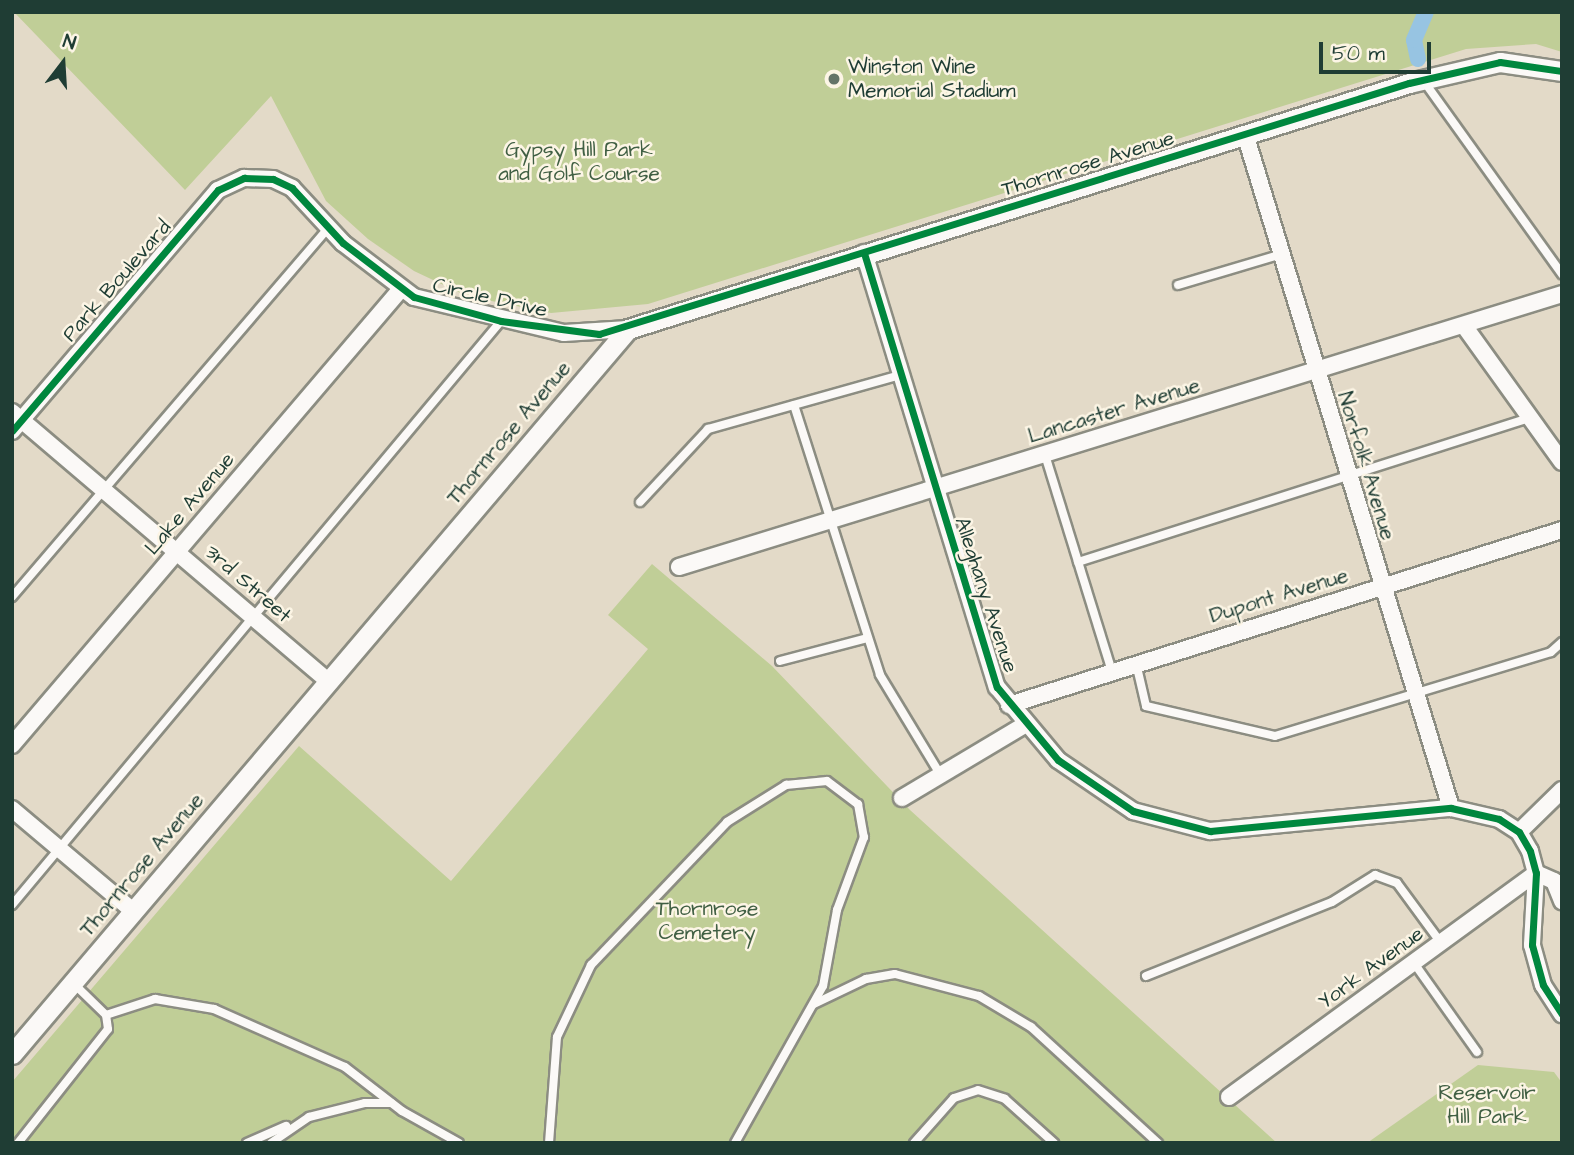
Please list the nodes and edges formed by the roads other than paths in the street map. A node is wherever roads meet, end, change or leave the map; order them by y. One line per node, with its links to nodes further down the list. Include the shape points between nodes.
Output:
1 (1562, 71): 2 (street, Thornrose Avenue, via 1508,61)
2 (1423, 80): 3 (street, Thornrose Avenue); 8 (lane)
3 (1245, 134): 6 (street, Thornrose Avenue); 7 (street, Norfolk Avenue)
4 (262, 177): 5 (street, Circle Drive, via 292,188); 19 (street, Park Boulevard, via 218,190)
5 (328, 228): 10 (street, Circle Drive); 23 (lane)
6 (864, 253): 14 (street, Thornrose Avenue); 16 (street, Alleghany Avenue)
7 (1282, 254): 9 (lane); 15 (street, Norfolk Avenue)
8 (1562, 274)
9 (1178, 285)
10 (400, 289): 12 (street, Circle Drive); 28 (street, Lake Avenue)
11 (1562, 294): 13 (street, Lancaster Avenue)
12 (502, 321): 14 (street, Circle Drive, via 581,334); 33 (lane)
13 (1465, 327): 15 (street, Lancaster Avenue); 18 (street)
14 (628, 329): 39 (street, Thornrose Avenue)
15 (1316, 370): 20 (street, Lancaster Avenue); 22 (street, Norfolk Avenue)
16 (900, 375): 17 (lane); 24 (street, Alleghany Avenue)
17 (794, 405): 25 (lane, via 708,429); 26 (lane)
18 (1533, 418): 21 (street); 22 (lane)
19 (15, 421): 23 (street, 3rd Street)
20 (1045, 455): 24 (street, Lancaster Avenue); 29 (lane)
21 (1562, 462)
22 (1348, 479): 29 (lane); 31 (street, Norfolk Avenue)
23 (105, 489): 28 (street, 3rd Street); 32 (lane)
24 (935, 490): 26 (street, Lancaster Avenue); 41 (street, Alleghany Avenue, via 984,650)
25 (640, 502)
26 (827, 522): 30 (street, Lancaster Avenue); 34 (lane)
27 (1562, 530): 31 (street, Dupont Avenue)
28 (178, 551): 33 (street, 3rd Street); 43 (street, Lake Avenue)
29 (1078, 562): 38 (lane)
30 (679, 567)
31 (1381, 586): 37 (street, Dupont Avenue); 40 (street, Norfolk Avenue)
32 (12, 597)
33 (255, 619): 39 (street, 3rd Street); 50 (lane)
34 (867, 638): 36 (lane); 44 (lane, via 880,675)
35 (1562, 642): 40 (lane, via 1551,652)
36 (780, 661)
37 (1136, 663): 38 (street, Dupont Avenue); 40 (lane, via 1146,706 1275,736)
38 (1112, 671): 41 (street, Dupont Avenue)
39 (328, 681): 54 (street, Thornrose Avenue)
40 (1415, 693): 47 (street, Norfolk Avenue)
41 (1009, 705): 42 (street, Alleghany Avenue)
42 (1026, 724): 44 (street); 47 (street, Alleghany Avenue, via 1095,790 1186,828 1234,833)
43 (12, 745)
44 (940, 774): 46 (street)
45 (1562, 790): 49 (street)
46 (902, 798)
47 (1451, 808): 49 (street, Alleghany Avenue, via 1490,815)
48 (12, 809): 50 (street)
49 (1519, 832): 51 (street)
50 (59, 850): 53 (lane); 54 (street)
51 (1536, 873): 52 (street, via 1554,881); 55 (street, York Avenue); 60 (street, via 1532,945 1543,985)
52 (1562, 901)
53 (12, 905)
54 (133, 911): 58 (street, Thornrose Avenue)
55 (1440, 943): 56 (street, York Avenue); 57 (lane, via 1397,883 1375,875 1320,907)
56 (1414, 963): 62 (lane); 64 (street, York Avenue)
57 (1146, 976)
58 (73, 983): 61 (lane); 63 (street, Thornrose Avenue)
59 (814, 1004): 71 (lane, via 826,976 837,910 865,830 849,793 810,779 786,785 727,822 592,965 557,1037); 72 (lane); 75 (lane, via 866,979 895,974 979,996 1031,1027)
60 (1562, 1013)
61 (106, 1015): 65 (lane, via 146,1000 198,1003 345,1067); 67 (lane, via 108,1029 93,1053)
62 (1477, 1052)
63 (12, 1054)
64 (1229, 1097)
65 (391, 1103): 66 (lane, via 342,1107); 70 (lane)
66 (292, 1124): 68 (lane); 69 (lane)
67 (18, 1143)
68 (247, 1143)
69 (271, 1143)
70 (459, 1143)
71 (549, 1143)
72 (736, 1143)
73 (914, 1143): 74 (lane, via 954,1098 978,1090 999,1095)
74 (1054, 1143)
75 (1158, 1143)

